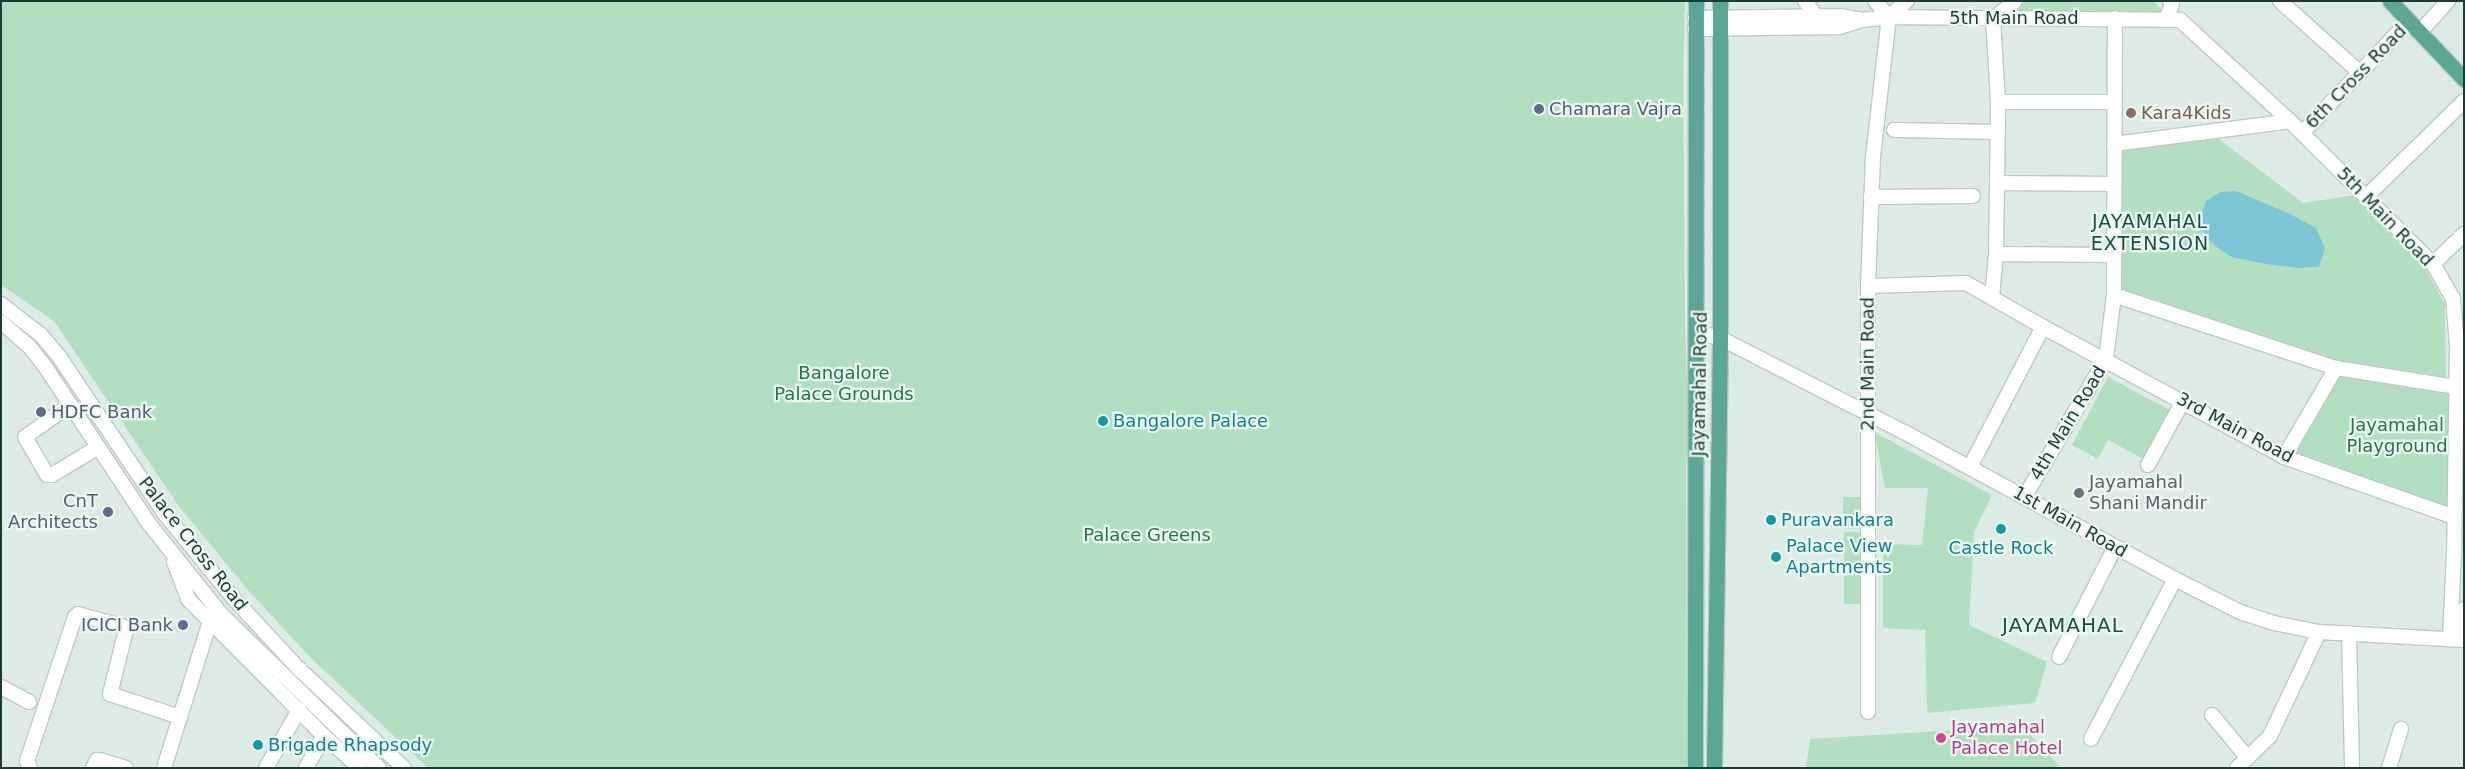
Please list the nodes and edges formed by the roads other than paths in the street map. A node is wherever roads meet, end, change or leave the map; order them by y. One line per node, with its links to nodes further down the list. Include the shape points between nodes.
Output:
1 (1696, 1): 18 (main road, Jayamahal Road)
2 (1720, 1): 19 (main road, Jayamahal Road)
3 (1805, 1): 11 (street)
4 (1875, 1): 12 (street)
5 (1907, 1): 12 (street)
6 (2015, 1): 14 (street)
7 (2280, 1): 21 (street)
8 (2390, 1): 17 (main road)
9 (2448, 1): 20 (street)
10 (2172, 2): 16 (street)
11 (1816, 16): 15 (street, 5th Main Road); 19 (street, 5th Main Road)
12 (1889, 16): 14 (street, 5th Main Road); 15 (street, 5th Main Road); 34 (street, 2nd Main Road)
13 (2115, 18): 14 (street, 5th Main Road); 16 (street, 5th Main Road); 25 (street, 4th Main Road)
14 (1993, 19): 24 (street)
15 (1862, 20): 19 (street, 5th Main Road, via 1840,27)
16 (2166, 20): 26 (street, 5th Main Road, via 2180,20)
17 (2409, 20): 20 (main road); 21 (street, 6th Cross Road)
18 (1695, 24): 19 (street); 46 (main road, Jayamahal Road)
19 (1720, 24): 47 (main road, Jayamahal Road)
20 (2420, 32): 22 (main road)
21 (2359, 72): 29 (street, 6th Cross Road)
22 (2464, 79)
23 (2464, 101): 35 (street)
24 (1998, 102): 25 (street); 28 (street)
25 (2114, 102): 30 (street, 4th Main Road)
26 (2290, 121): 29 (street, 5th Main Road); 30 (street)
27 (1894, 130): 28 (street)
28 (1998, 132): 31 (street)
29 (2302, 133): 35 (street, 5th Main Road)
30 (2114, 144): 32 (street, 4th Main Road)
31 (1997, 183): 32 (street); 37 (street)
32 (2114, 184): 38 (street, 4th Main Road)
33 (1973, 196): 34 (street)
34 (1871, 197): 40 (street, 2nd Main Road)
35 (2366, 197): 39 (street, 5th Main Road)
36 (2464, 234): 39 (street)
37 (1996, 254): 38 (street); 42 (street)
38 (2114, 254): 41 (street, 4th Main Road)
39 (2433, 264): 48 (street, 5th Main Road, via 2454,298)
40 (1868, 286): 42 (street, 3rd Main Road, via 1966,283); 54 (street, 2nd Main Road)
41 (2114, 295): 49 (street, 4th Main Road); 50 (street)
42 (1992, 298): 45 (street, 3rd Main Road)
43 (1, 304): 61 (street, Palace Cross Road, via 41,335 60,358)
44 (1, 322): 53 (street, Palace Cross Road, via 29,346)
45 (2043, 327): 49 (street, 3rd Main Road); 59 (street)
46 (1697, 332): 47 (street, 1st Main Road); 92 (main road, Jayamahal Road)
47 (1720, 338): 54 (street, 1st Main Road); 93 (main road, Jayamahal Road)
48 (2460, 346): 51 (street, 5th Main Road)
49 (2106, 359): 52 (street, 3rd Main Road); 60 (street, 4th Main Road)
50 (2336, 368): 51 (street); 56 (street)
51 (2456, 387): 58 (street, 5th Main Road)
52 (2183, 401): 56 (street, 3rd Main Road); 57 (street)
53 (70, 404): 55 (street, Palace Cross Road); 55 (street, via 25,437 47,475)
54 (1868, 413): 59 (street, 1st Main Road); 76 (street, 2nd Main Road)
55 (98, 447): 63 (street, Palace Cross Road)
56 (2284, 457): 62 (street, 3rd Main Road)
57 (2148, 465)
58 (2459, 465): 62 (street, 5th Main Road)
59 (1970, 467): 60 (street, 1st Main Road)
60 (2025, 496): 64 (street, 1st Main Road)
61 (165, 514): 63 (street); 91 (street, Palace Cross Road, via 235,600 299,669)
62 (2454, 517): 71 (street, 5th Main Road)
63 (150, 525): 65 (street, Palace Cross Road)
64 (2115, 547): 66 (street, 1st Main Road); 72 (street)
65 (171, 552): 68 (street, via 188,598); 90 (street, Palace Cross Road, via 220,614)
66 (2175, 580): 69 (street, 1st Main Road, via 2240,612); 81 (street)
67 (2464, 609): 71 (street)
68 (210, 621): 75 (street); 78 (street)
69 (2319, 632): 70 (street, 1st Main Road); 82 (street, via 2270,736)
70 (2349, 633): 71 (street, 1st Main Road); 95 (street)
71 (2459, 640)
72 (2059, 657)
73 (1, 687): 74 (street)
74 (29, 702)
75 (299, 710): 80 (street); 87 (street)
76 (1868, 712)
77 (2212, 715): 82 (street)
78 (180, 717): 83 (street, via 110,694 126,630 122,626 78,614 27,761); 86 (street)
79 (2401, 729): 96 (street)
80 (324, 736): 88 (street); 89 (street)
81 (2091, 739)
82 (2248, 758): 94 (street)
83 (30, 768)
84 (93, 768): 85 (street, via 96,760)
85 (126, 768)
86 (164, 768)
87 (266, 768)
88 (306, 768)
89 (360, 768)
90 (379, 768)
91 (404, 768)
92 (1695, 768)
93 (1714, 768)
94 (2237, 768)
95 (2352, 768)
96 (2388, 768)

